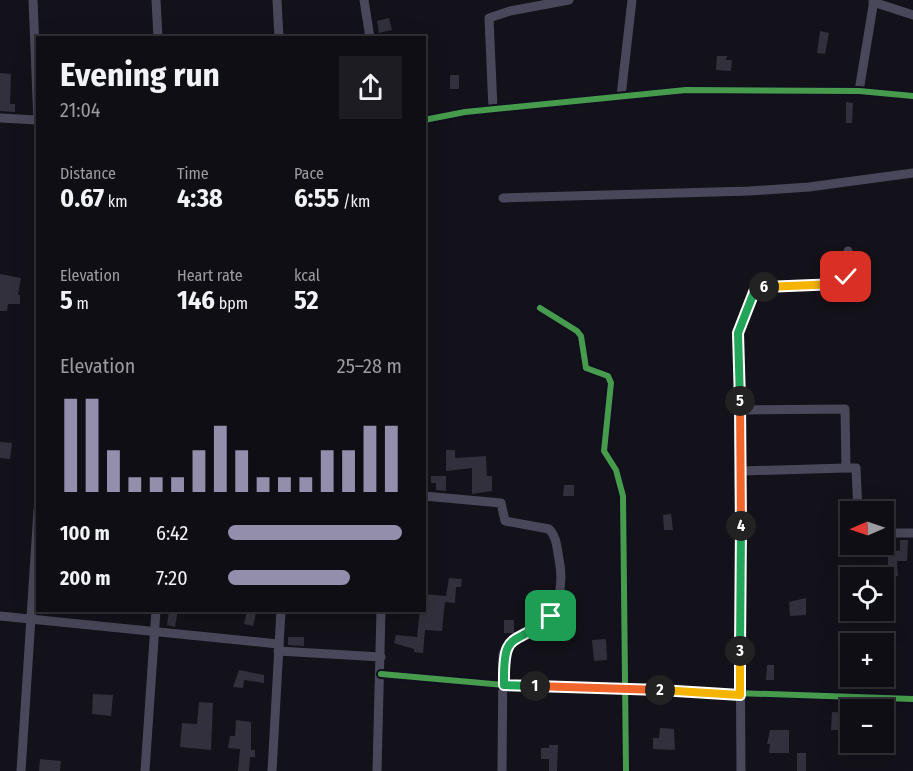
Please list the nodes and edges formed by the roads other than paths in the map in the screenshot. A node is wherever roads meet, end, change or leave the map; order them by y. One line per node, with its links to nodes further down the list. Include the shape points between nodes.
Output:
1 (33, 0): 12 (street)
2 (156, 0): 9 (street)
3 (277, 0): 10 (street)
4 (364, 0): 11 (street)
5 (569, 0): 16 (street, via 489,18)
6 (632, 0): 14 (street)
7 (874, 1): 8 (street); 13 (street)
8 (913, 15)
9 (158, 36)
10 (279, 36)
11 (369, 36)
12 (36, 73)
13 (859, 91): 14 (street, via 748,88); 15 (street)
14 (621, 96): 16 (street)
15 (913, 96)
16 (494, 109): 18 (street)
17 (0, 118): 19 (street)
18 (426, 120)
19 (36, 121)
20 (913, 173): 21 (street, via 762,190)
21 (503, 198)
22 (848, 251): 24 (street, via 844,282 756,287 738,333)
23 (540, 308): 42 (street, via 577,331 586,368 608,376 611,383 604,451 616,470 622,496)
24 (740, 410): 25 (street, via 845,409); 26 (street)
25 (846, 468): 26 (street); 28 (street, via 856,468)
26 (741, 471): 43 (street)
27 (426, 496): 41 (street, via 501,502 505,521 549,529 554,534 561,569 559,600 543,623 510,641 503,654)
28 (858, 501)
29 (894, 533): 30 (street)
30 (913, 533)
31 (36, 541): 36 (street)
32 (156, 612): 37 (street)
33 (281, 612): 38 (street)
34 (381, 612): 39 (street)
35 (0, 616): 36 (street)
36 (31, 620): 37 (street); 45 (street)
37 (154, 631): 38 (street); 46 (street)
38 (278, 647): 39 (street); 47 (street)
39 (381, 657): 40 (street)
40 (381, 674): 41 (street); 48 (street)
41 (504, 685): 42 (street); 49 (street)
42 (625, 688): 43 (street); 50 (street)
43 (740, 695): 44 (street); 51 (street)
44 (913, 699)
45 (21, 771)
46 (145, 771)
47 (272, 771)
48 (377, 771)
49 (502, 771)
50 (626, 771)
51 (741, 771)

